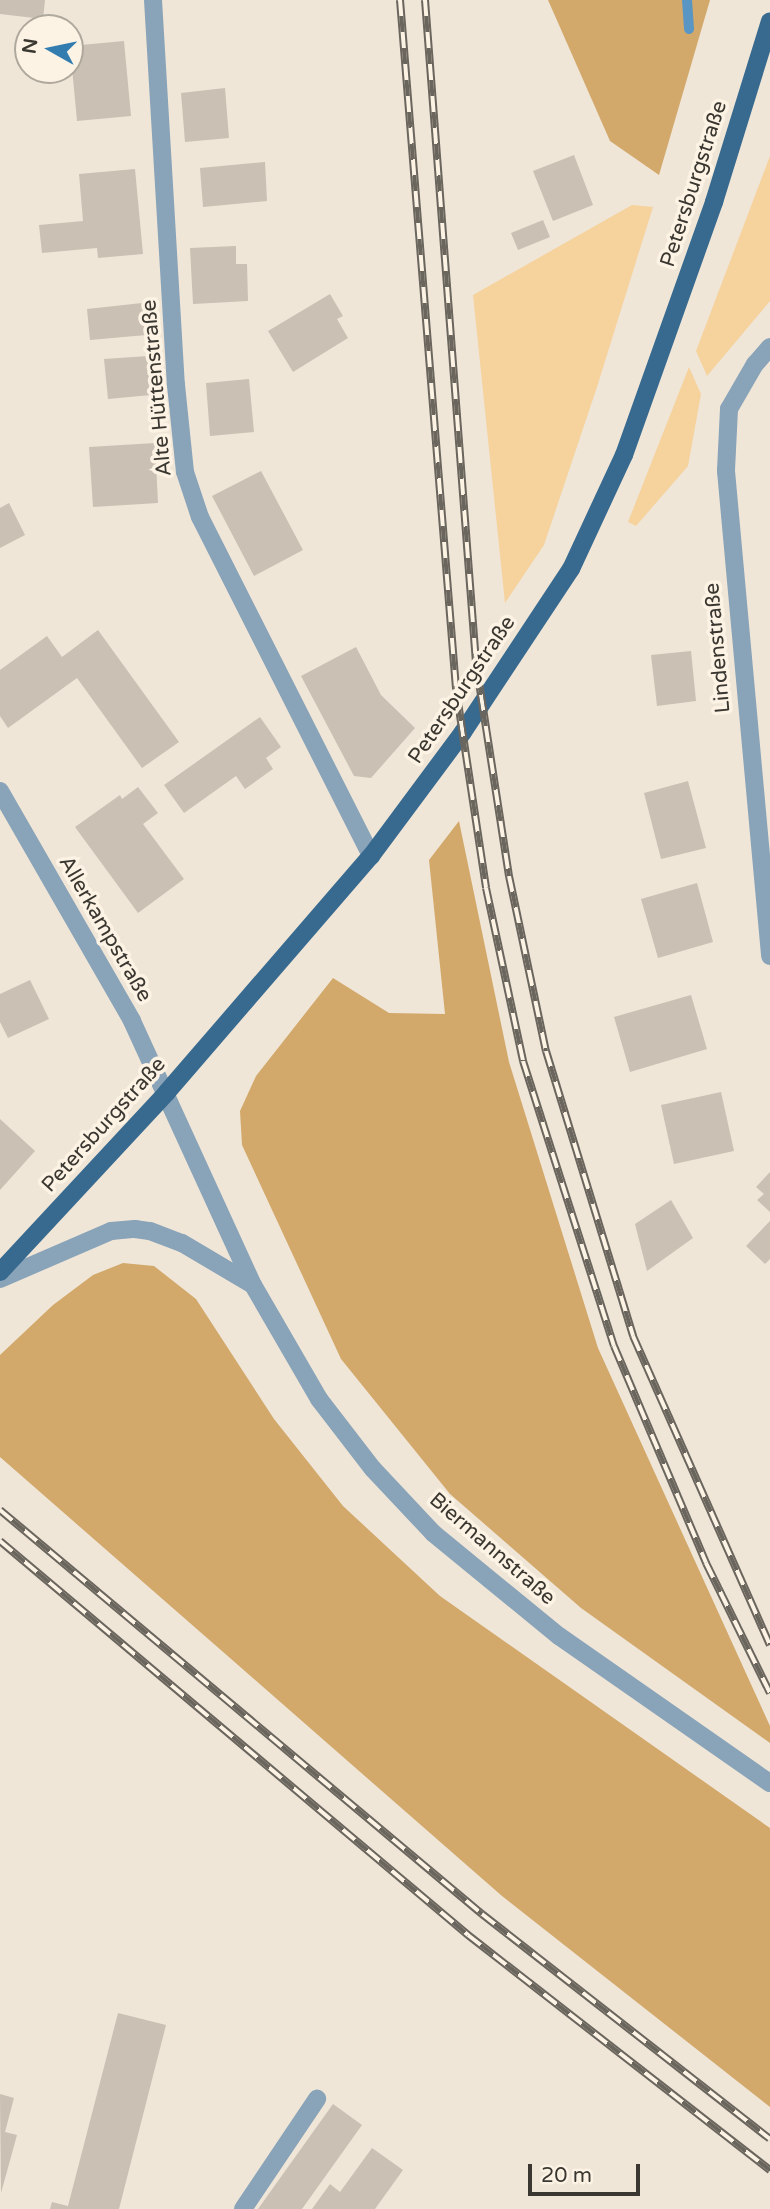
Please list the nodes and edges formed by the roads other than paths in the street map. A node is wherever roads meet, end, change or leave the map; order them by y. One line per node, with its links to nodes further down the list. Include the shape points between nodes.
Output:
1 (153, 0): 5 (street, Alte Hüttenstraße, via 185,472 200,517)
2 (770, 21): 5 (main road, Petersburgstraße, via 714,202 624,455 571,569 463,732)
3 (770, 347): 6 (street, Lindenstraße, via 729,409 726,471)
4 (0, 791): 7 (street, Allerkampstraße, via 132,1021)
5 (371, 856): 7 (main road, Petersburgstraße)
6 (770, 956)
7 (167, 1092): 8 (main road, Petersburgstraße); 10 (street, Biermannstraße)
8 (0, 1272)
9 (0, 1279): 10 (street, via 111,1231 135,1229 182,1243)
10 (253, 1285): 11 (street, Biermannstraße, via 319,1399 373,1469 433,1533 559,1636)
11 (770, 1783)
12 (317, 2099): 13 (street)
13 (243, 2209)

